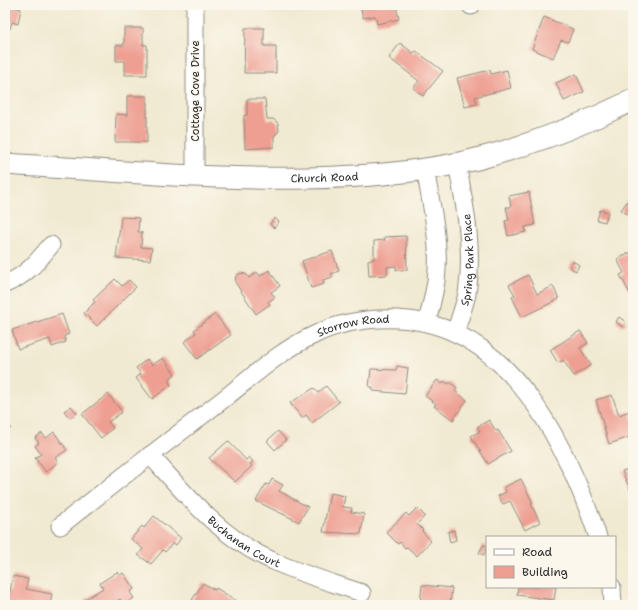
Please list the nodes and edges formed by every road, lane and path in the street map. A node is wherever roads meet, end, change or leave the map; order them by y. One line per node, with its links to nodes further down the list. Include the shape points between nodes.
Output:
1 (195, 5): 6 (street, Cottage Cove Drive)
2 (633, 100): 3 (street, Church Road, via 552,136 495,154)
3 (457, 162): 5 (street, Church Road); 10 (street, Spring Park Place, via 469,250 466,296)
4 (5, 164): 6 (street, Church Road)
5 (424, 168): 6 (street, Church Road, via 352,177); 9 (street, via 437,249 436,280)
6 (195, 177)
7 (51, 245): 8 (street, via 26,273)
8 (5, 284)
9 (427, 323): 10 (street, Storrow Road); 11 (street, Storrow Road, via 404,319 364,320 312,335 284,353)
10 (455, 333): 13 (street, Storrow Road, via 486,351 522,387 562,453)
11 (150, 455): 12 (street, Storrow Road); 15 (street, Buchanan Court, via 189,499 240,543 273,561)
12 (60, 526)
13 (598, 536)
14 (612, 588): 16 (street)
15 (362, 593)
16 (613, 605)

